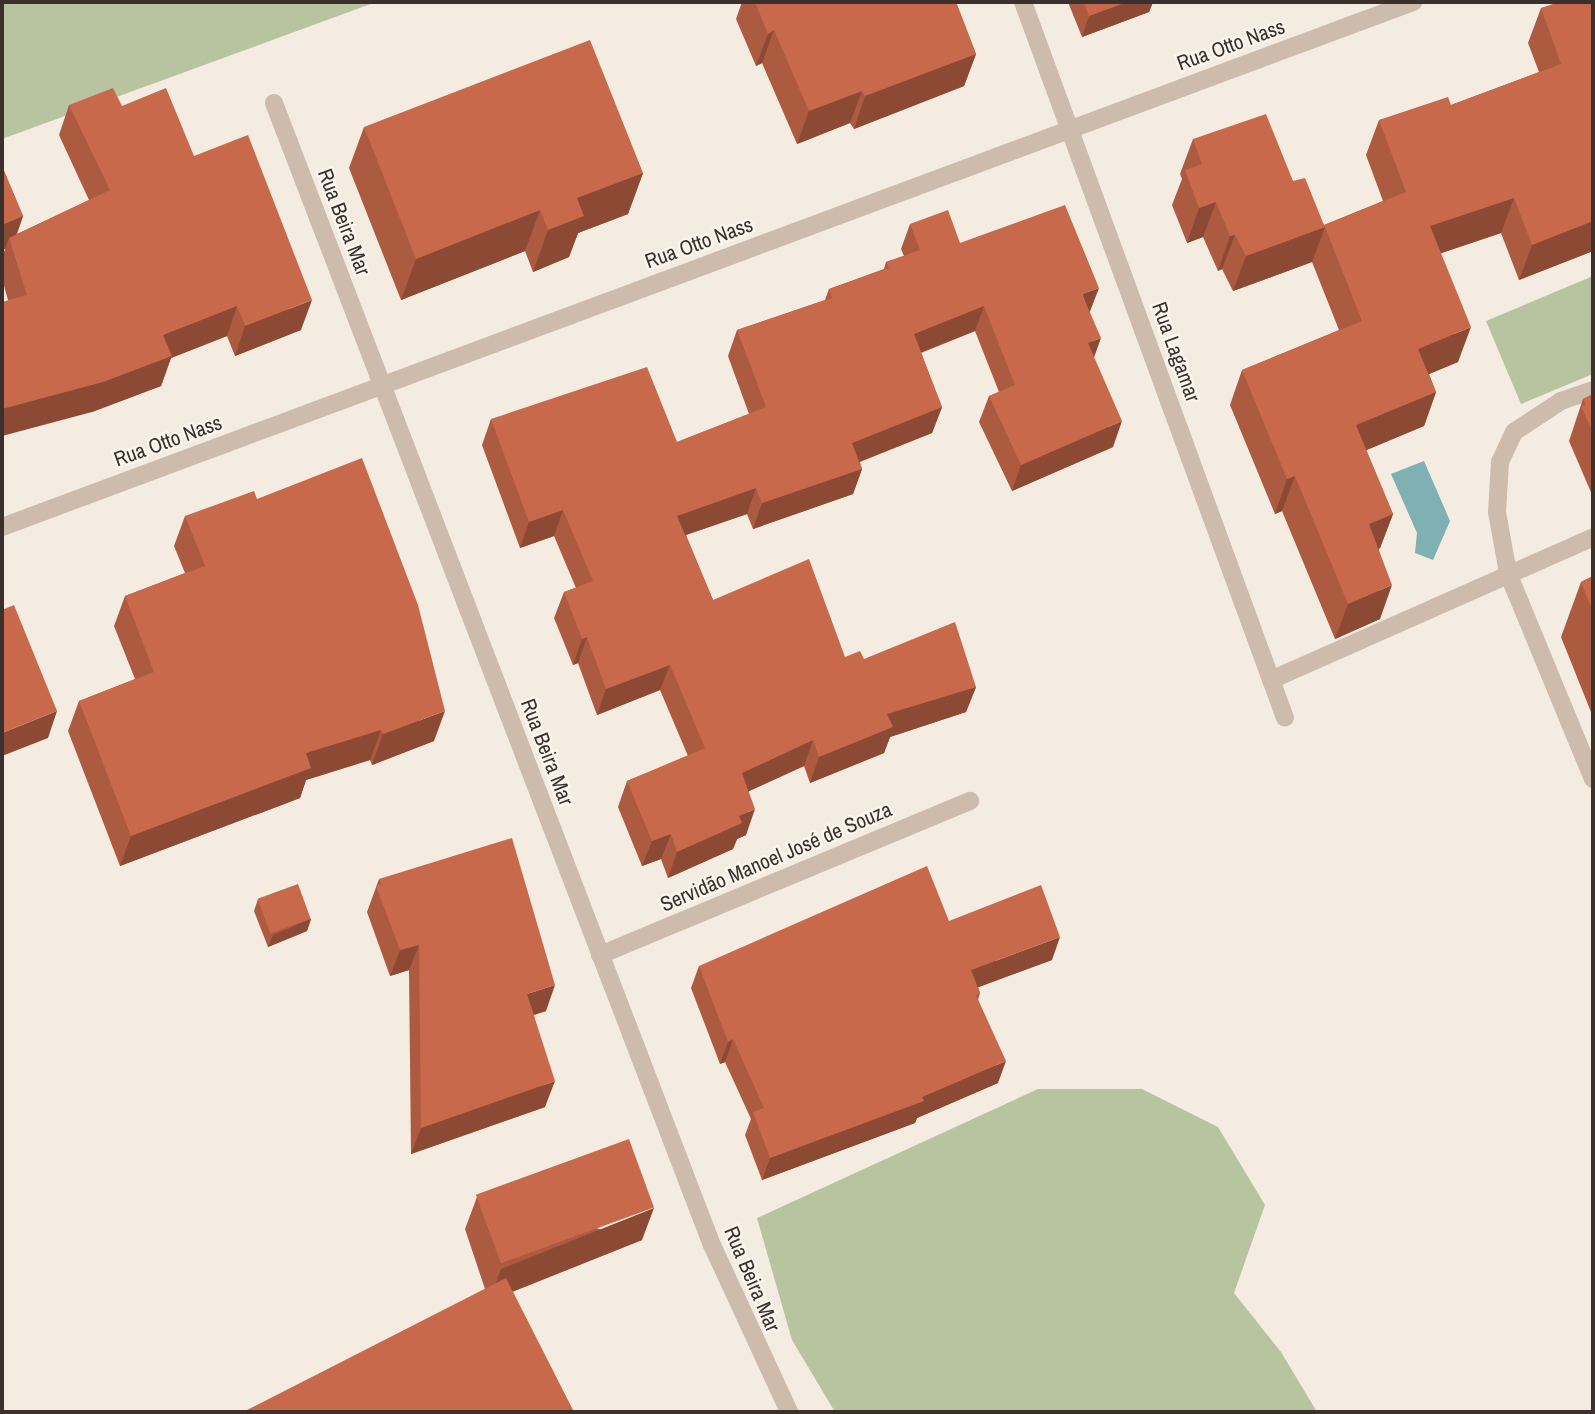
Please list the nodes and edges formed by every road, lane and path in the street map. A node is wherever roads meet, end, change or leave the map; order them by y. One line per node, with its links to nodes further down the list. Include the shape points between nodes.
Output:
1 (1023, 2): 4 (street, Rua Lagamar)
2 (1413, 2): 4 (street, Rua Otto Nass)
3 (274, 103): 5 (street, Rua Beira Mar)
4 (1070, 129): 5 (street, Rua Otto Nass); 10 (street, Rua Lagamar)
5 (382, 385): 7 (street, Rua Otto Nass); 14 (street, Rua Beira Mar)
6 (1593, 390): 9 (street, via 1561,401 1514,432 1500,462 1497,512)
7 (2, 527)
8 (1593, 537): 9 (street)
9 (1508, 573): 10 (street); 12 (street)
10 (1271, 680): 11 (street, Rua Lagamar)
11 (1285, 718)
12 (1593, 779)
13 (970, 801): 14 (street, Servidão Manoel José de Souza)
14 (600, 955): 15 (street, Rua Beira Mar, via 712,1245)
15 (789, 1412)

